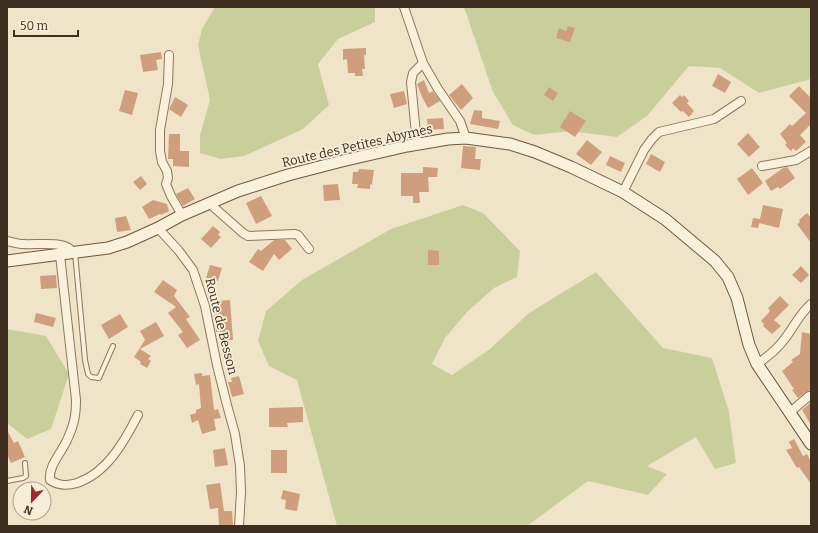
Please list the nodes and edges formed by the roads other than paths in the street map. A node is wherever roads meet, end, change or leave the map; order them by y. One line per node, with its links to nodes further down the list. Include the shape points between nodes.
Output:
1 (404, 7): 3 (street)
2 (169, 55): 11 (street, via 160,151 167,171 166,184)
3 (423, 63): 5 (street, via 460,121); 6 (street, via 413,73 411,82)
4 (741, 101): 9 (street, via 714,119 659,132 644,150)
5 (466, 138): 6 (main road, Route des Petites Abymes); 9 (main road, Route des Petites Abymes, via 510,144 535,152)
6 (417, 144): 10 (main road, Route des Petites Abymes, via 288,175)
7 (811, 151): 8 (street, via 796,160)
8 (762, 166)
9 (623, 192): 19 (main road, Route des Petites Abymes, via 665,219 715,262 728,277)
10 (209, 203): 11 (main road, Route des Petites Abymes); 14 (street, via 248,236 295,234)
11 (182, 214): 12 (main road, Route des Petites Abymes)
12 (158, 228): 15 (main road, via 108,248); 26 (street, Route de Besson, via 193,270 205,306 235,434 241,492)
13 (7, 241): 15 (street, via 21,244 58,244 70,249)
14 (309, 249)
15 (68, 254): 16 (main road); 18 (lane, via 85,360 91,378 99,378); 22 (street, via 76,418 67,442 51,470 50,480 56,484 69,485 87,480 98,472 123,443)
16 (7, 261)
17 (811, 304): 19 (street, via 782,342)
18 (113, 346)
19 (757, 364): 21 (main road, Route des Petites Abymes)
20 (811, 396): 21 (street)
21 (789, 413): 23 (main road, Route des Petites Abymes)
22 (138, 415)
23 (811, 444)
24 (25, 462): 25 (lane, via 26,476)
25 (7, 481)
26 (239, 526)

